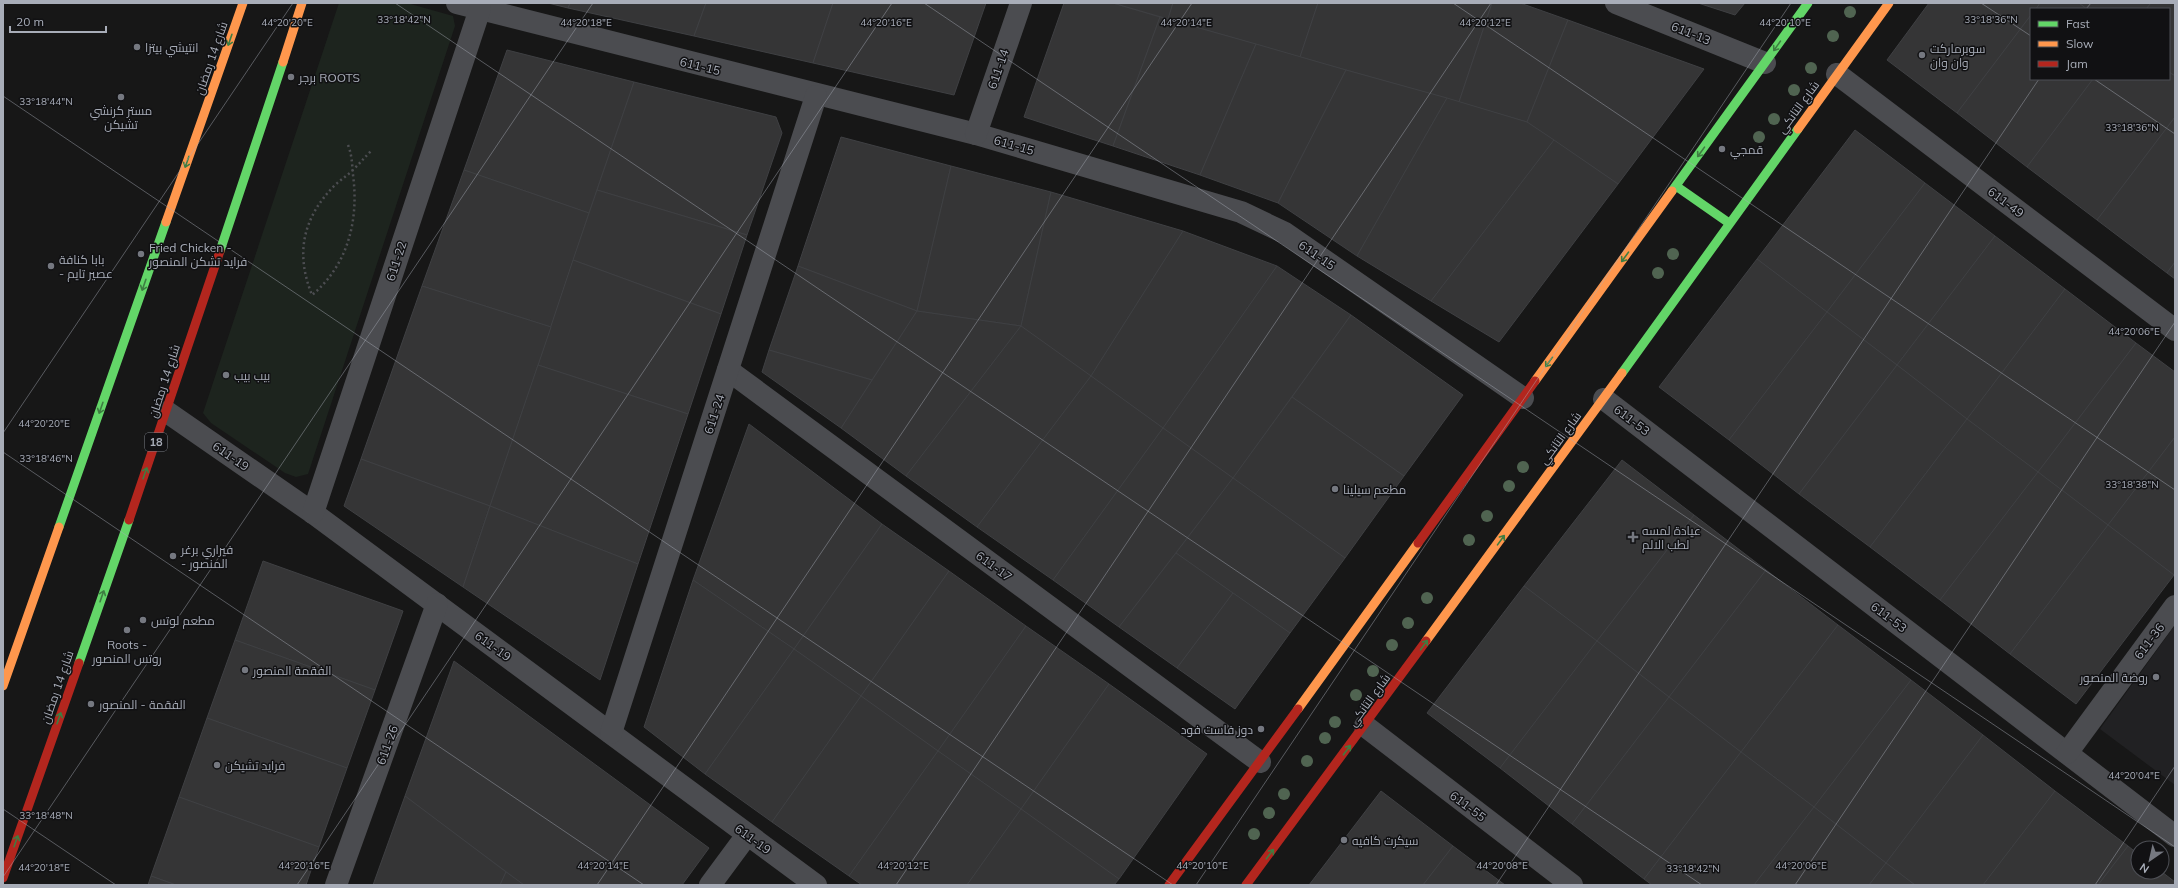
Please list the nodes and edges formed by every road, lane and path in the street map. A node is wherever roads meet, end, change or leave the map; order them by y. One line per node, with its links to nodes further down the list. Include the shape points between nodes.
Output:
1 (243, 3): 26 (street, شارع 14 رمضان, one-way to 26)
2 (302, 3): 22 (street, شارع 14 رمضان / 18)
3 (457, 3): 8 (street, 611-15)
4 (1021, 3): 12 (street, 611-14)
5 (1616, 3): 9 (street, 611-13)
6 (1808, 3): 9 (street, one-way to 9)
7 (1889, 3): 10 (street, شارع التانكي)
8 (480, 9): 11 (street, 611-15); 23 (street, 611-22)
9 (1765, 63): 16 (street, one-way to 16)
10 (1837, 74): 17 (street, شارع التانكي); 18 (street, 611-49)
11 (816, 96): 12 (street, 611-15); 19 (street, 611-24)
12 (976, 134): 20 (street, 611-15, via 1241,212 1285,233)
13 (348, 145): 15 (path)
14 (372, 150): 15 (path)
15 (353, 170): 15 (path, via 335,185 310,221 302,261 312,295 340,263 351,237 356,193)
16 (1676, 186): 17 (street); 20 (street, one-way to 20)
17 (1729, 223): 21 (street, شارع التانكي)
18 (2175, 330)
19 (728, 370): 28 (street, 611-24); 30 (street, 611-17)
20 (1523, 398): 30 (street)
21 (1604, 399): 27 (street, شارع التانكي, one-way to 21); 29 (street, 611-53)
22 (167, 412): 23 (street, 611-19); 33 (street, شارع 14 رمضان / 18, one-way to 22)
23 (313, 513): 24 (street, 611-19)
24 (437, 604): 28 (street, 611-19); 34 (street, 611-26)
25 (2175, 606): 29 (street, 611-36)
26 (3, 686)
27 (1365, 726): 38 (street, شارع التانكي, one-way to 27); 39 (street, 611-55)
28 (612, 732): 31 (street, 611-19)
29 (2067, 753): 32 (street, 611-53)
30 (1260, 762): 37 (street)
31 (746, 834): 35 (street); 36 (street, 611-19)
32 (2175, 836)
33 (3, 878)
34 (336, 885)
35 (710, 885)
36 (816, 885)
37 (1169, 885)
38 (1246, 885)
39 (1572, 885)

